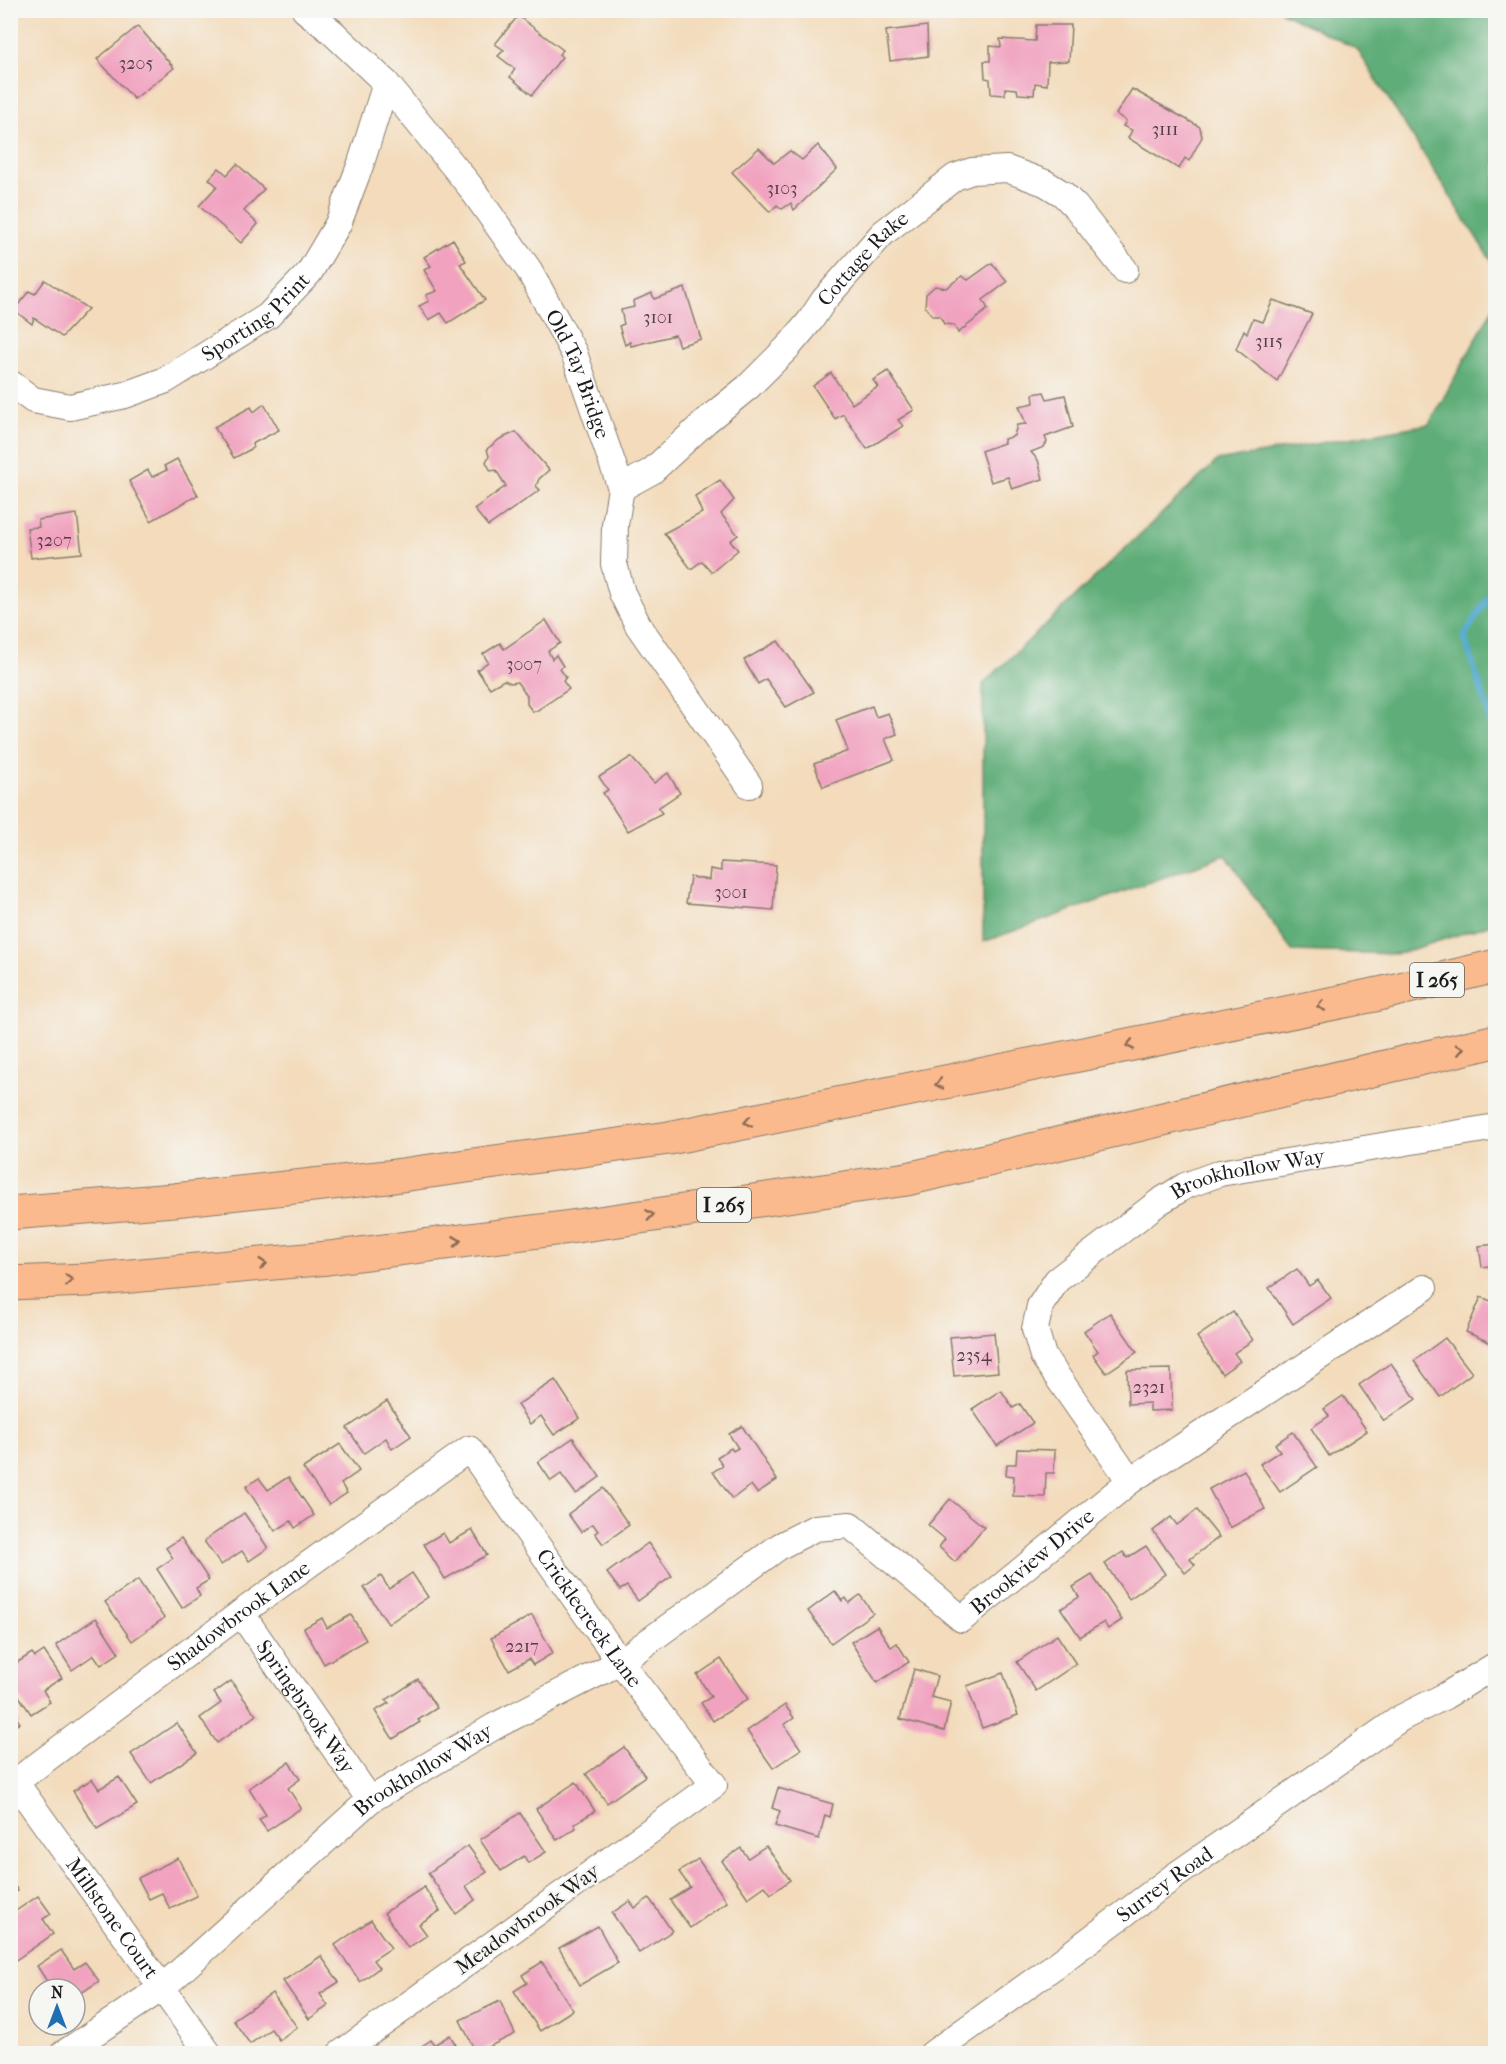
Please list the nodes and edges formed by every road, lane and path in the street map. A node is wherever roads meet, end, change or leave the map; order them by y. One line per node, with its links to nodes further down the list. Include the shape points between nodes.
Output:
1 (305, 10): 2 (street, Old Tay Bridge)
2 (386, 83): 4 (street, Sporting Print, via 338,224 309,273 268,316 166,380 124,394 70,407 33,400); 5 (street, Old Tay Bridge, via 470,185 529,270 574,353)
3 (1125, 270): 5 (street, Cottage Rake, via 1076,207 1045,183 1007,169 972,171 955,177 883,233 789,346 748,387 652,471)
4 (10, 383)
5 (621, 488): 6 (street, Old Tay Bridge, via 614,564 622,592 638,625)
6 (750, 785)
7 (1496, 966): 10 (highway, I 265, one-way to 10, via 1379,994 669,1138 387,1177)
8 (1496, 1041): 11 (highway, I 265, one-way to 8, via 87,1280 328,1258 907,1179)
9 (1496, 1127): 14 (street, Brookhollow Way, via 1220,1173 1185,1186 1159,1202 1057,1280 1040,1306 1035,1329 1043,1356)
10 (10, 1214)
11 (10, 1283)
12 (1424, 1288): 14 (street, Brookview Drive)
13 (470, 1449): 16 (street, Shadowbrook Lane); 17 (street, Cricklecreek Lane)
14 (1130, 1481): 15 (street, Brookview Drive, via 962,1619 850,1525)
15 (815, 1528): 17 (street, Brookhollow Way, via 780,1546)
16 (241, 1613): 19 (street, Shadowbrook Lane); 21 (street, Springbrook Way)
17 (620, 1662): 20 (street, Cricklecreek Lane); 21 (street, Brookhollow Way, via 495,1726)
18 (1496, 1665): 26 (street, Surrey Road, via 1401,1718 1172,1878)
19 (13, 1784): 22 (street, Millstone Court)
20 (714, 1785): 25 (street, Meadowbrook Way)
21 (370, 1800): 22 (street, Brookhollow Way)
22 (162, 1988): 23 (street, Brookhollow Way); 24 (street, Millstone Court)
23 (63, 2054)
24 (209, 2054)
25 (340, 2054)
26 (932, 2054)

